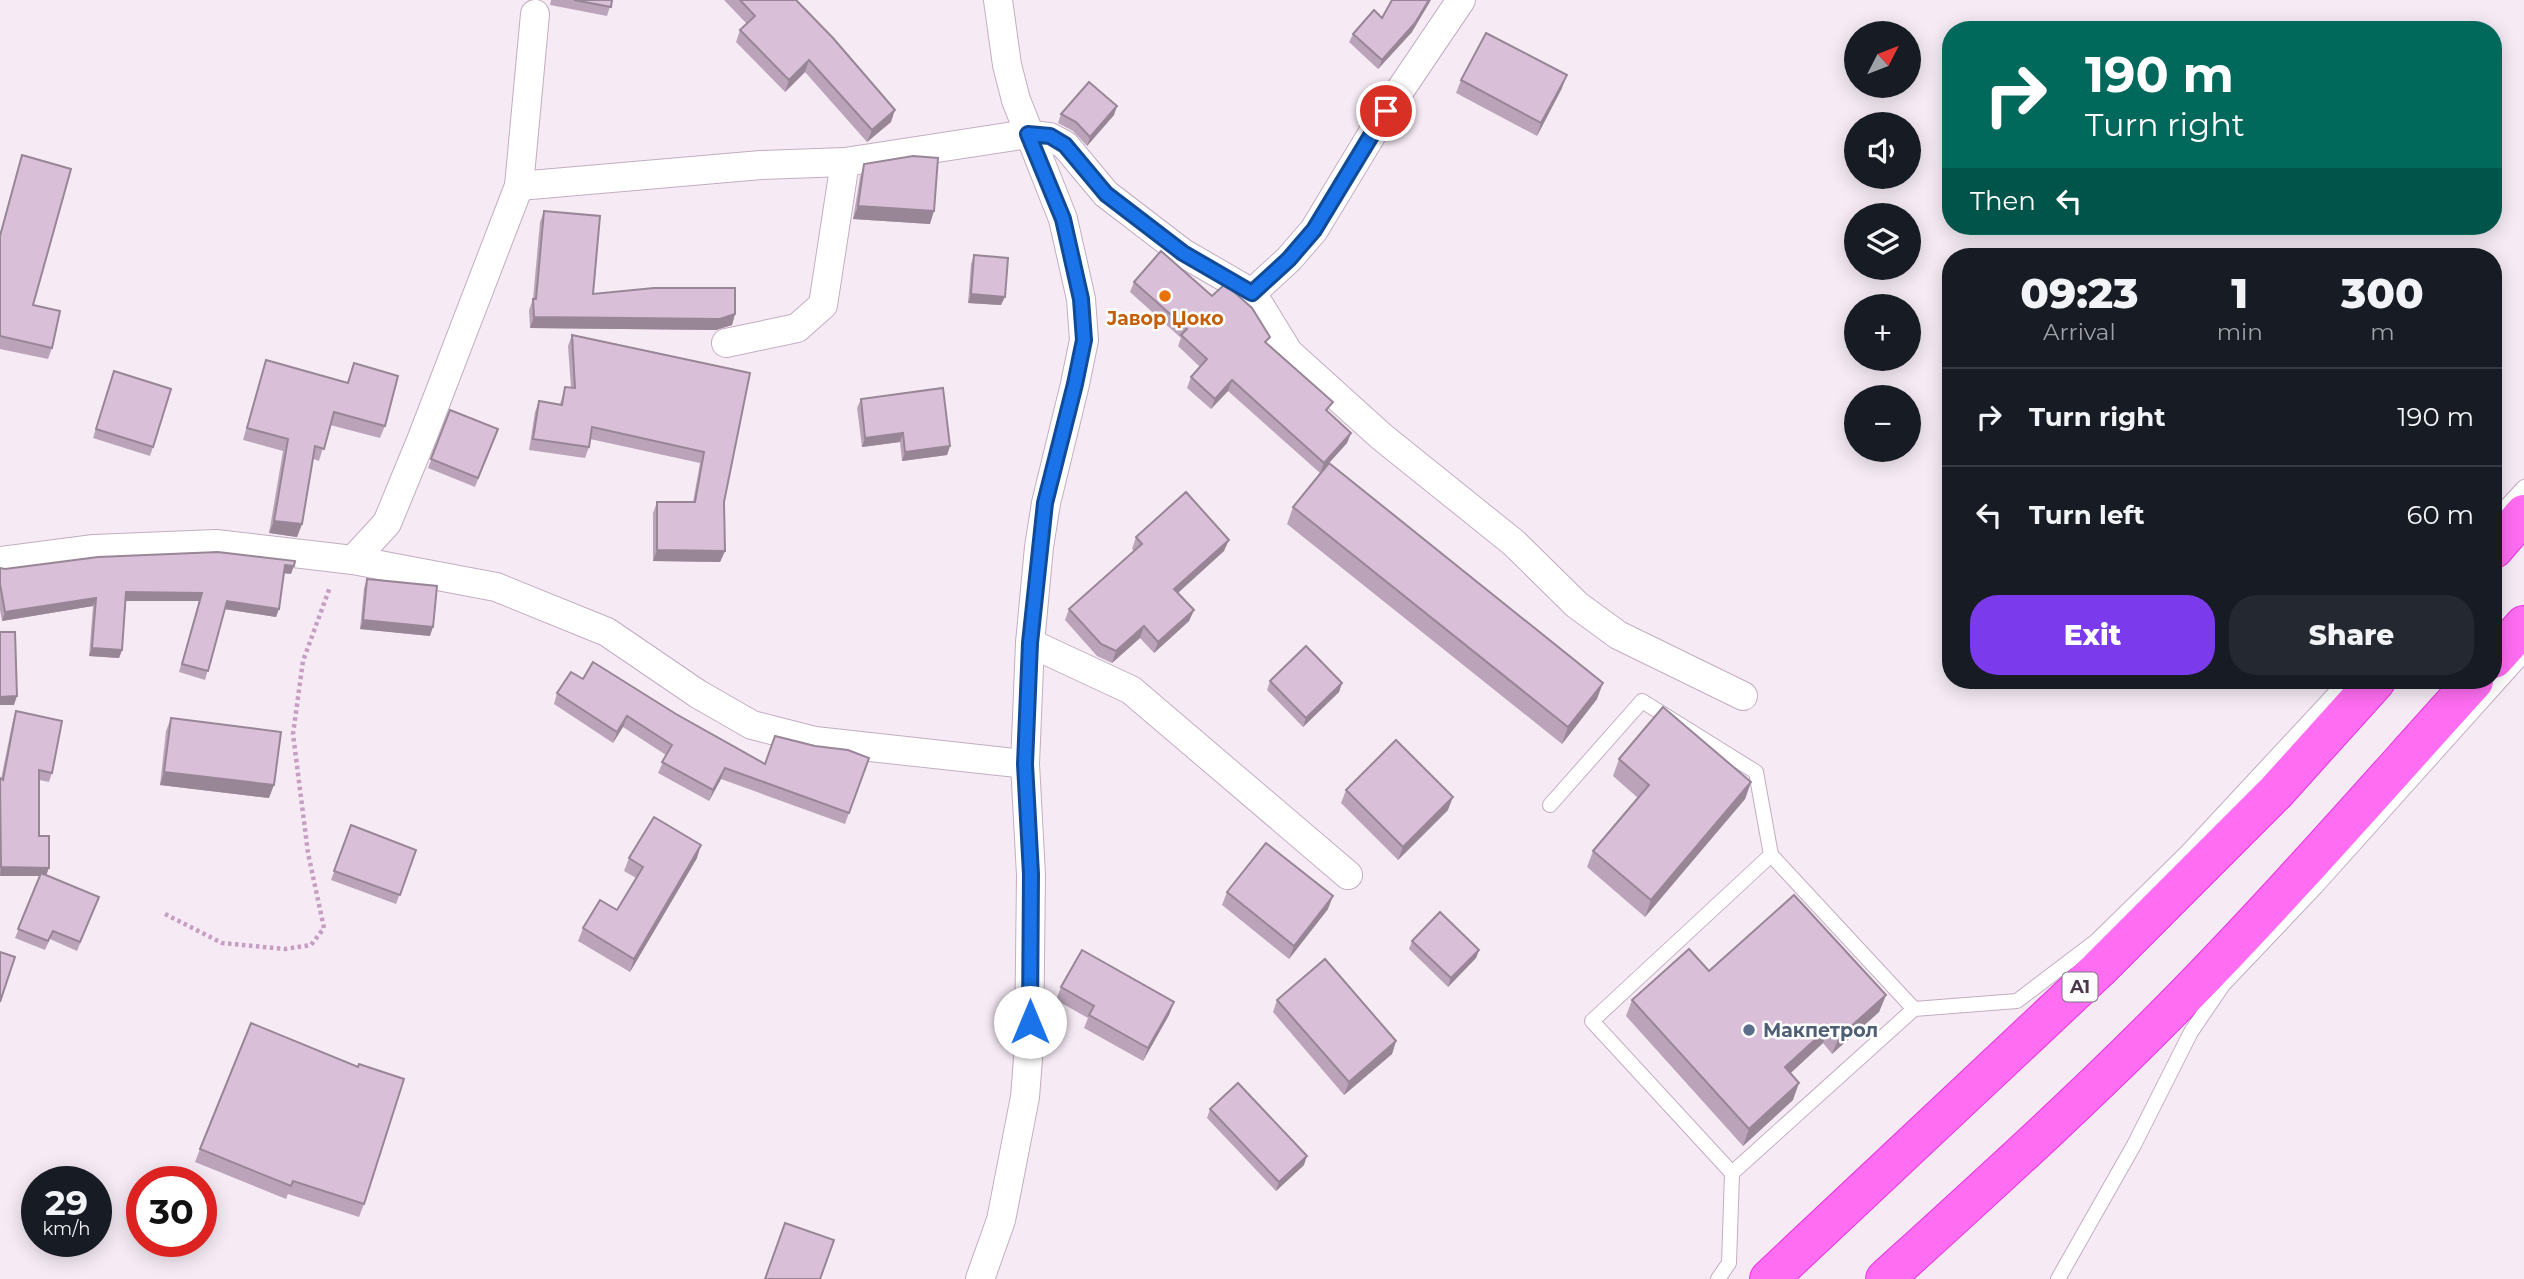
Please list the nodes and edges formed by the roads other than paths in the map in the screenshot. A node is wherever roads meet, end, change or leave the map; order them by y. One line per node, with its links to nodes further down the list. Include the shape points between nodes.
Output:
1 (998, 0): 4 (street, via 1007,65)
2 (1461, 0): 7 (street, via 1314,230)
3 (535, 14): 6 (street)
4 (1028, 134): 5 (street); 7 (street, via 1050,136 1065,145 1106,194 1183,253); 16 (street, via 1063,219 1081,299 1084,340 1045,503)
5 (845, 162): 6 (street); 8 (street, via 823,305 797,328)
6 (519, 186): 13 (street, via 387,523)
7 (1252, 293): 24 (street, via 1289,353 1382,437 1514,542 1577,605 1618,635)
8 (726, 344)
9 (2524, 487): 10 (lane)
10 (2502, 511)
11 (2524, 514): 12 (highway)
12 (2502, 540)
13 (353, 559): 14 (street, via 216,544 94,550); 25 (street, via 496,587 607,632 752,725 815,741)
14 (0, 561)
15 (2524, 625): 17 (highway)
16 (1030, 643): 25 (street); 28 (street, via 1131,690)
17 (2502, 650)
18 (2524, 655): 19 (lane)
19 (2502, 680)
20 (2339, 689): 29 (lane, via 2186,853 2086,949 2017,1001)
21 (2369, 689): 33 (highway, A1, via 2276,792 2108,960)
22 (2467, 689): 34 (highway, via 2179,1001)
23 (2494, 689): 35 (lane, via 2223,985 2191,1032)
24 (1743, 696)
25 (1025, 764): 31 (street, via 1031,874 1030,1046 1001,1220)
26 (1550, 805): 27 (lane, via 1642,701 1756,772)
27 (1770, 855): 29 (lane); 30 (lane, via 1592,1021)
28 (1348, 875)
29 (1913, 1009): 30 (lane)
30 (1732, 1173): 32 (lane, via 1729,1263)
31 (980, 1279)
32 (1718, 1279)
33 (1769, 1279)
34 (1885, 1279)
35 (2058, 1279)

